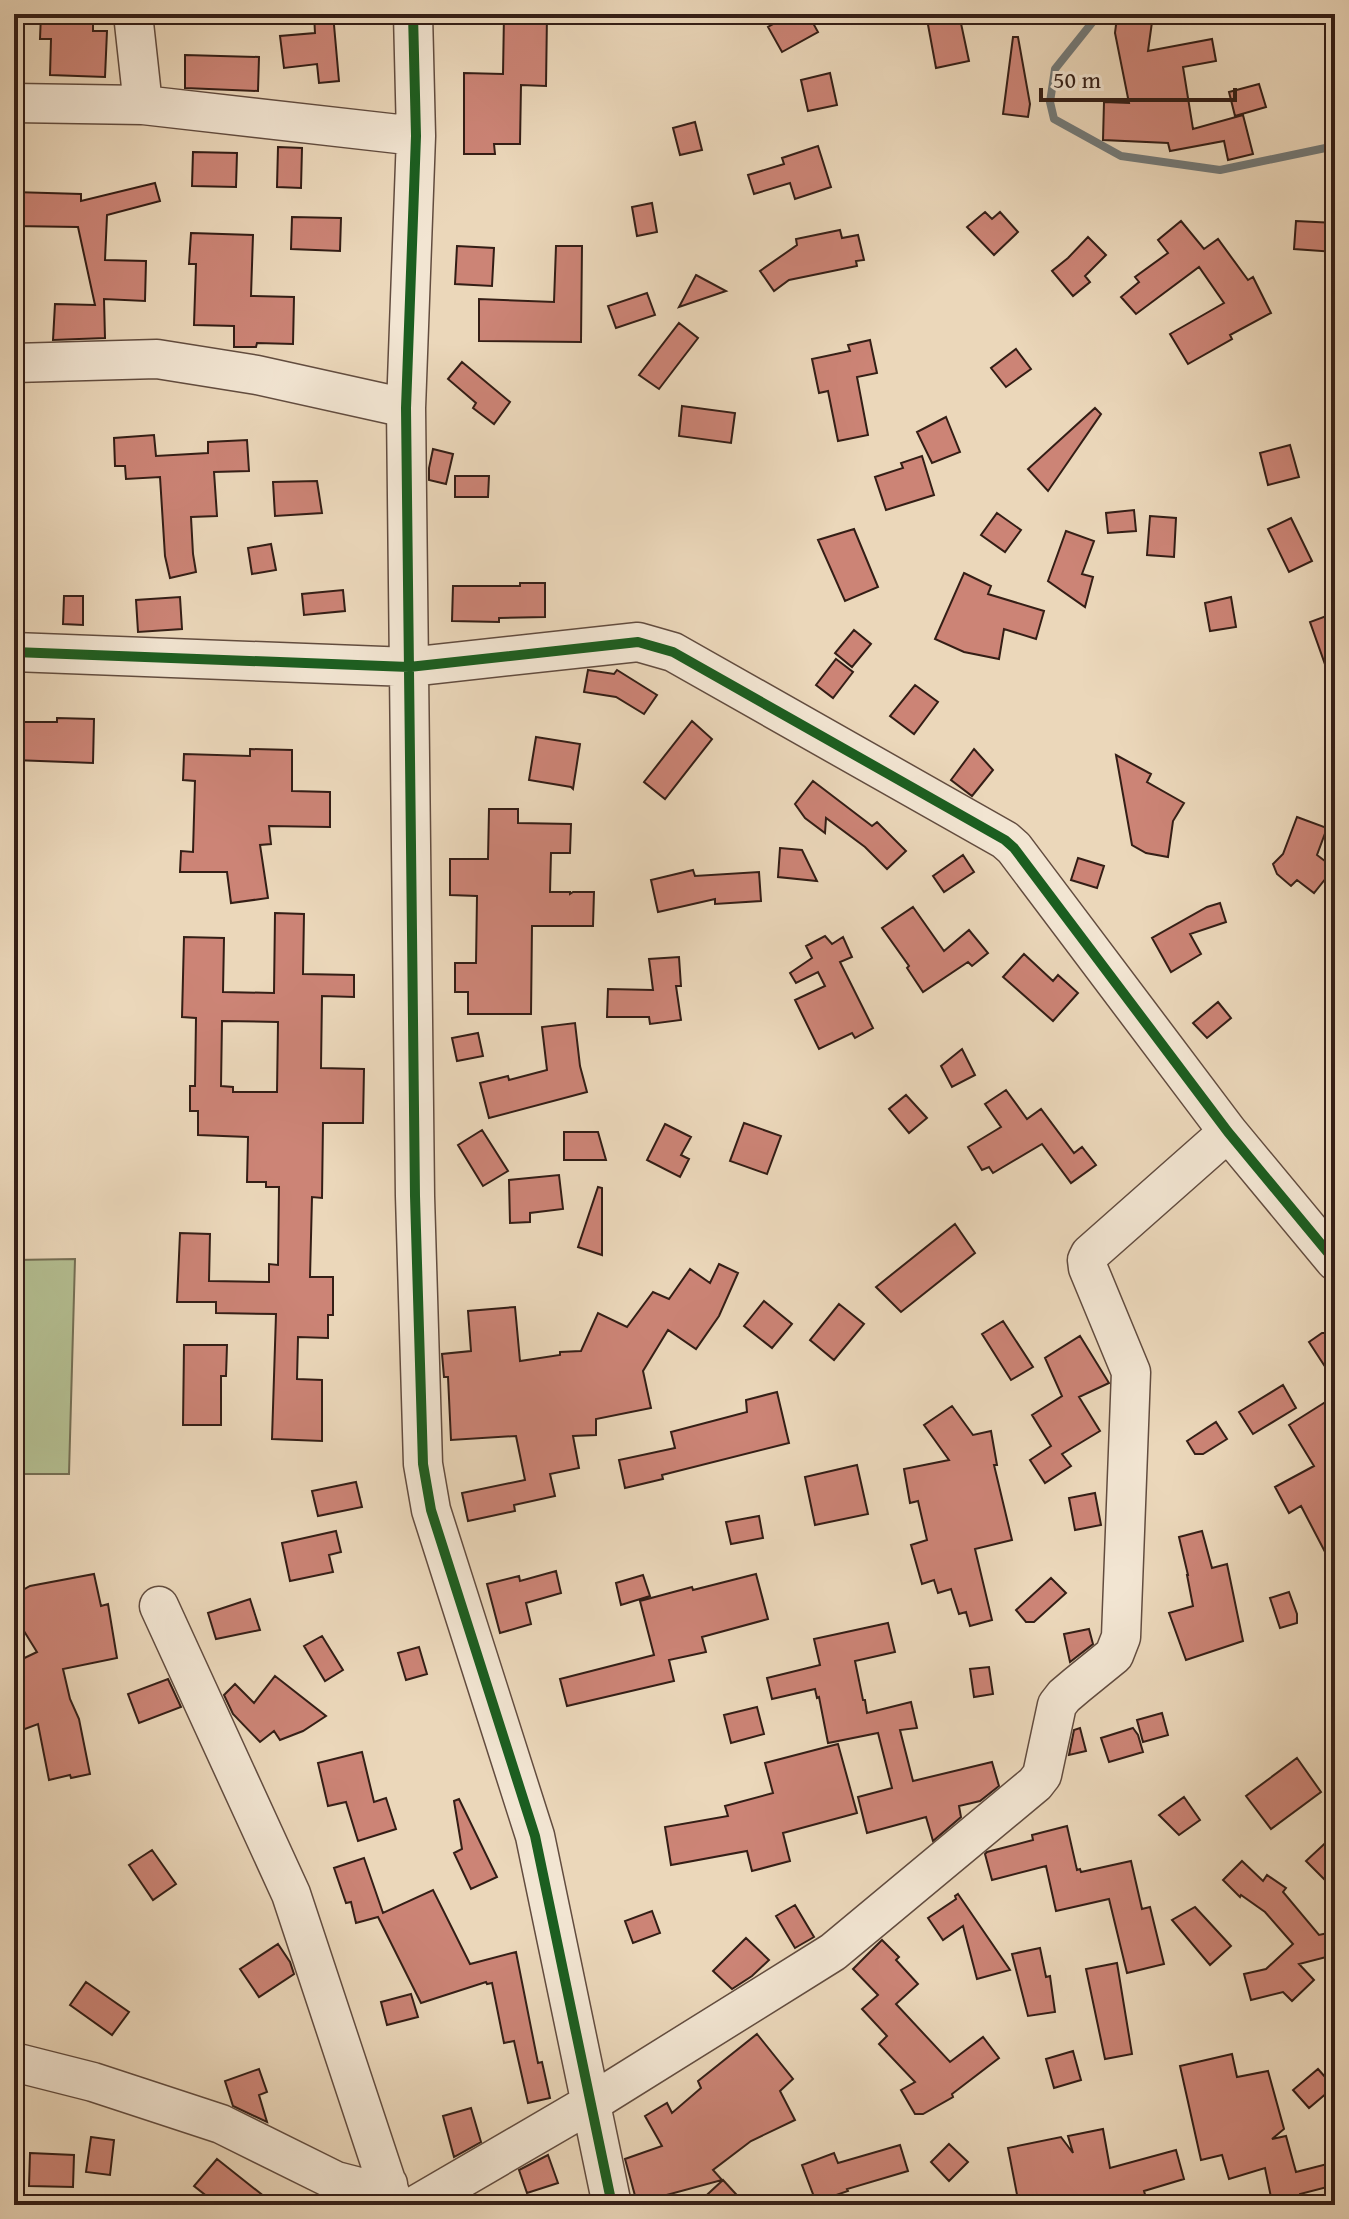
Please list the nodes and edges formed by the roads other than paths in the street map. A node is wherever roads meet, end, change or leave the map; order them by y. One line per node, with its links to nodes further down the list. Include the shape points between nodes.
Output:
1 (133, 14): 4 (street)
2 (413, 14): 5 (street)
3 (14, 103): 4 (street)
4 (143, 105): 5 (street)
5 (416, 136): 7 (street)
6 (14, 363): 7 (street, via 157,359)
7 (406, 408): 9 (street)
8 (14, 652): 9 (street)
9 (409, 667): 10 (street, via 638,642 655,646 1005,840); 14 (street, via 415,1196 426,1484 535,1836)
10 (1228, 1132): 11 (street); 14 (street, via 1087,1260 1131,1372 1121,1637 1114,1655 1057,1705 1042,1775 833,1952)
11 (1335, 1261)
12 (159, 1606): 15 (street, via 291,1894)
13 (14, 2062): 15 (street, via 221,2124 336,2181)
14 (591, 2103): 15 (street); 16 (street)
15 (399, 2198)
16 (612, 2205)

